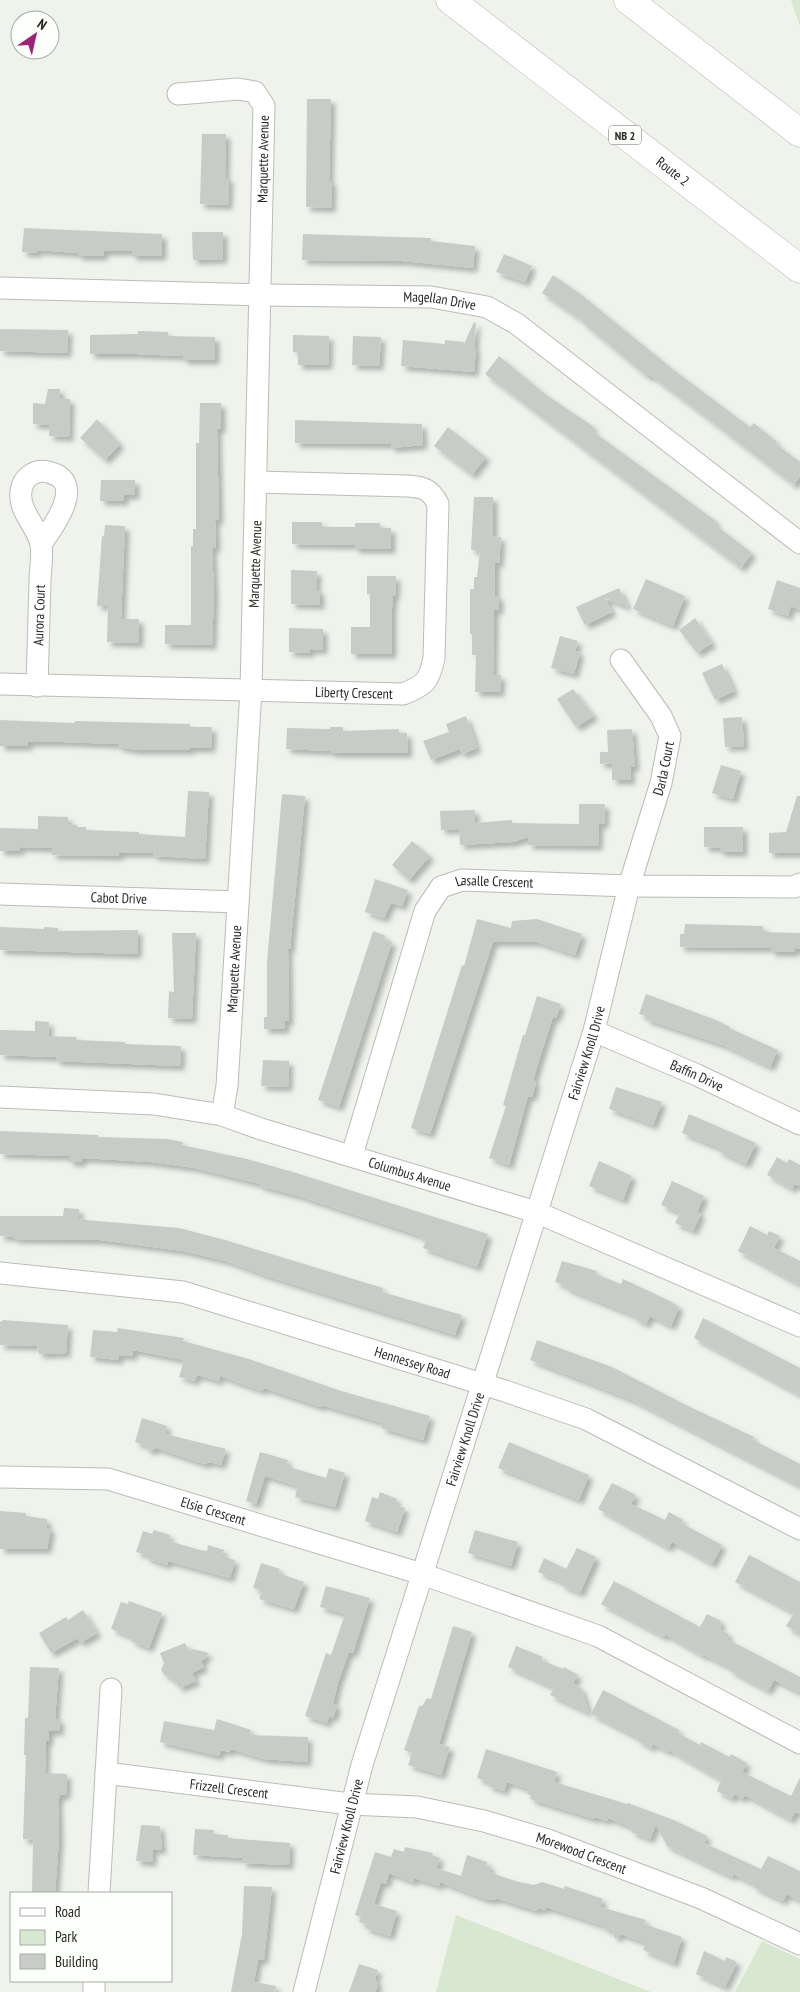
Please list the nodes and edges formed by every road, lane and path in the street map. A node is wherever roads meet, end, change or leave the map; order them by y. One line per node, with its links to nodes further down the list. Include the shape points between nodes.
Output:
1 (450, 0): 5 (highway, Route 2 / NB 2)
2 (628, 0): 4 (highway)
3 (178, 94): 7 (street, Marquette Avenue, via 238,89 255,92 264,106)
4 (800, 133)
5 (800, 269)
6 (0, 288): 7 (street, Magellan Drive)
7 (261, 296): 8 (street, Marquette Avenue); 9 (street, Magellan Drive, via 431,297 487,307 517,324)
8 (257, 482): 14 (street, Marquette Avenue); 14 (street, Liberty Crescent, via 423,487 433,494 438,504 434,658 430,677 419,688 403,694)
9 (800, 543)
10 (41, 544): 13 (street, Aurora Court)
11 (621, 660): 16 (street, Darla Court, via 661,716 670,736 661,783)
12 (0, 684): 13 (street, Liberty Crescent)
13 (37, 686): 14 (street, Liberty Crescent)
14 (251, 690): 18 (street, Marquette Avenue)
15 (800, 884): 16 (street, Lasalle Crescent, via 794,887)
16 (629, 886): 19 (street, Fairview Knoll Drive); 23 (street, Lasalle Crescent, via 462,880 441,887 425,910)
17 (0, 894): 18 (street, Cabot Drive)
18 (238, 902): 21 (street, Marquette Avenue, via 227,1086)
19 (594, 1031): 22 (street, Baffin Drive); 24 (street, Fairview Knoll Drive)
20 (0, 1096): 21 (street, Columbus Avenue, via 154,1104)
21 (222, 1115): 23 (street, Columbus Avenue)
22 (800, 1124)
23 (352, 1155): 24 (street, Columbus Avenue)
24 (536, 1212): 26 (street, Columbus Avenue); 27 (street, Fairview Knoll Drive)
25 (0, 1272): 27 (street, Hennessey Road, via 183,1292)
26 (800, 1326)
27 (482, 1384): 29 (street, Hennessey Road, via 586,1419); 30 (street, Fairview Knoll Drive)
28 (0, 1477): 30 (street, Elsie Crescent, via 108,1479)
29 (800, 1529)
30 (422, 1574): 32 (street, via 598,1636); 34 (street, Fairview Knoll Drive)
31 (111, 1689): 33 (street)
32 (800, 1743)
33 (106, 1773): 34 (street, Frizzell Crescent); 35 (street)
34 (350, 1804): 36 (street, Morewood Crescent, via 417,1807 484,1820 539,1837 701,1898); 37 (street, Fairview Knoll Drive)
35 (99, 1892)
36 (800, 1944)
37 (304, 1992)

